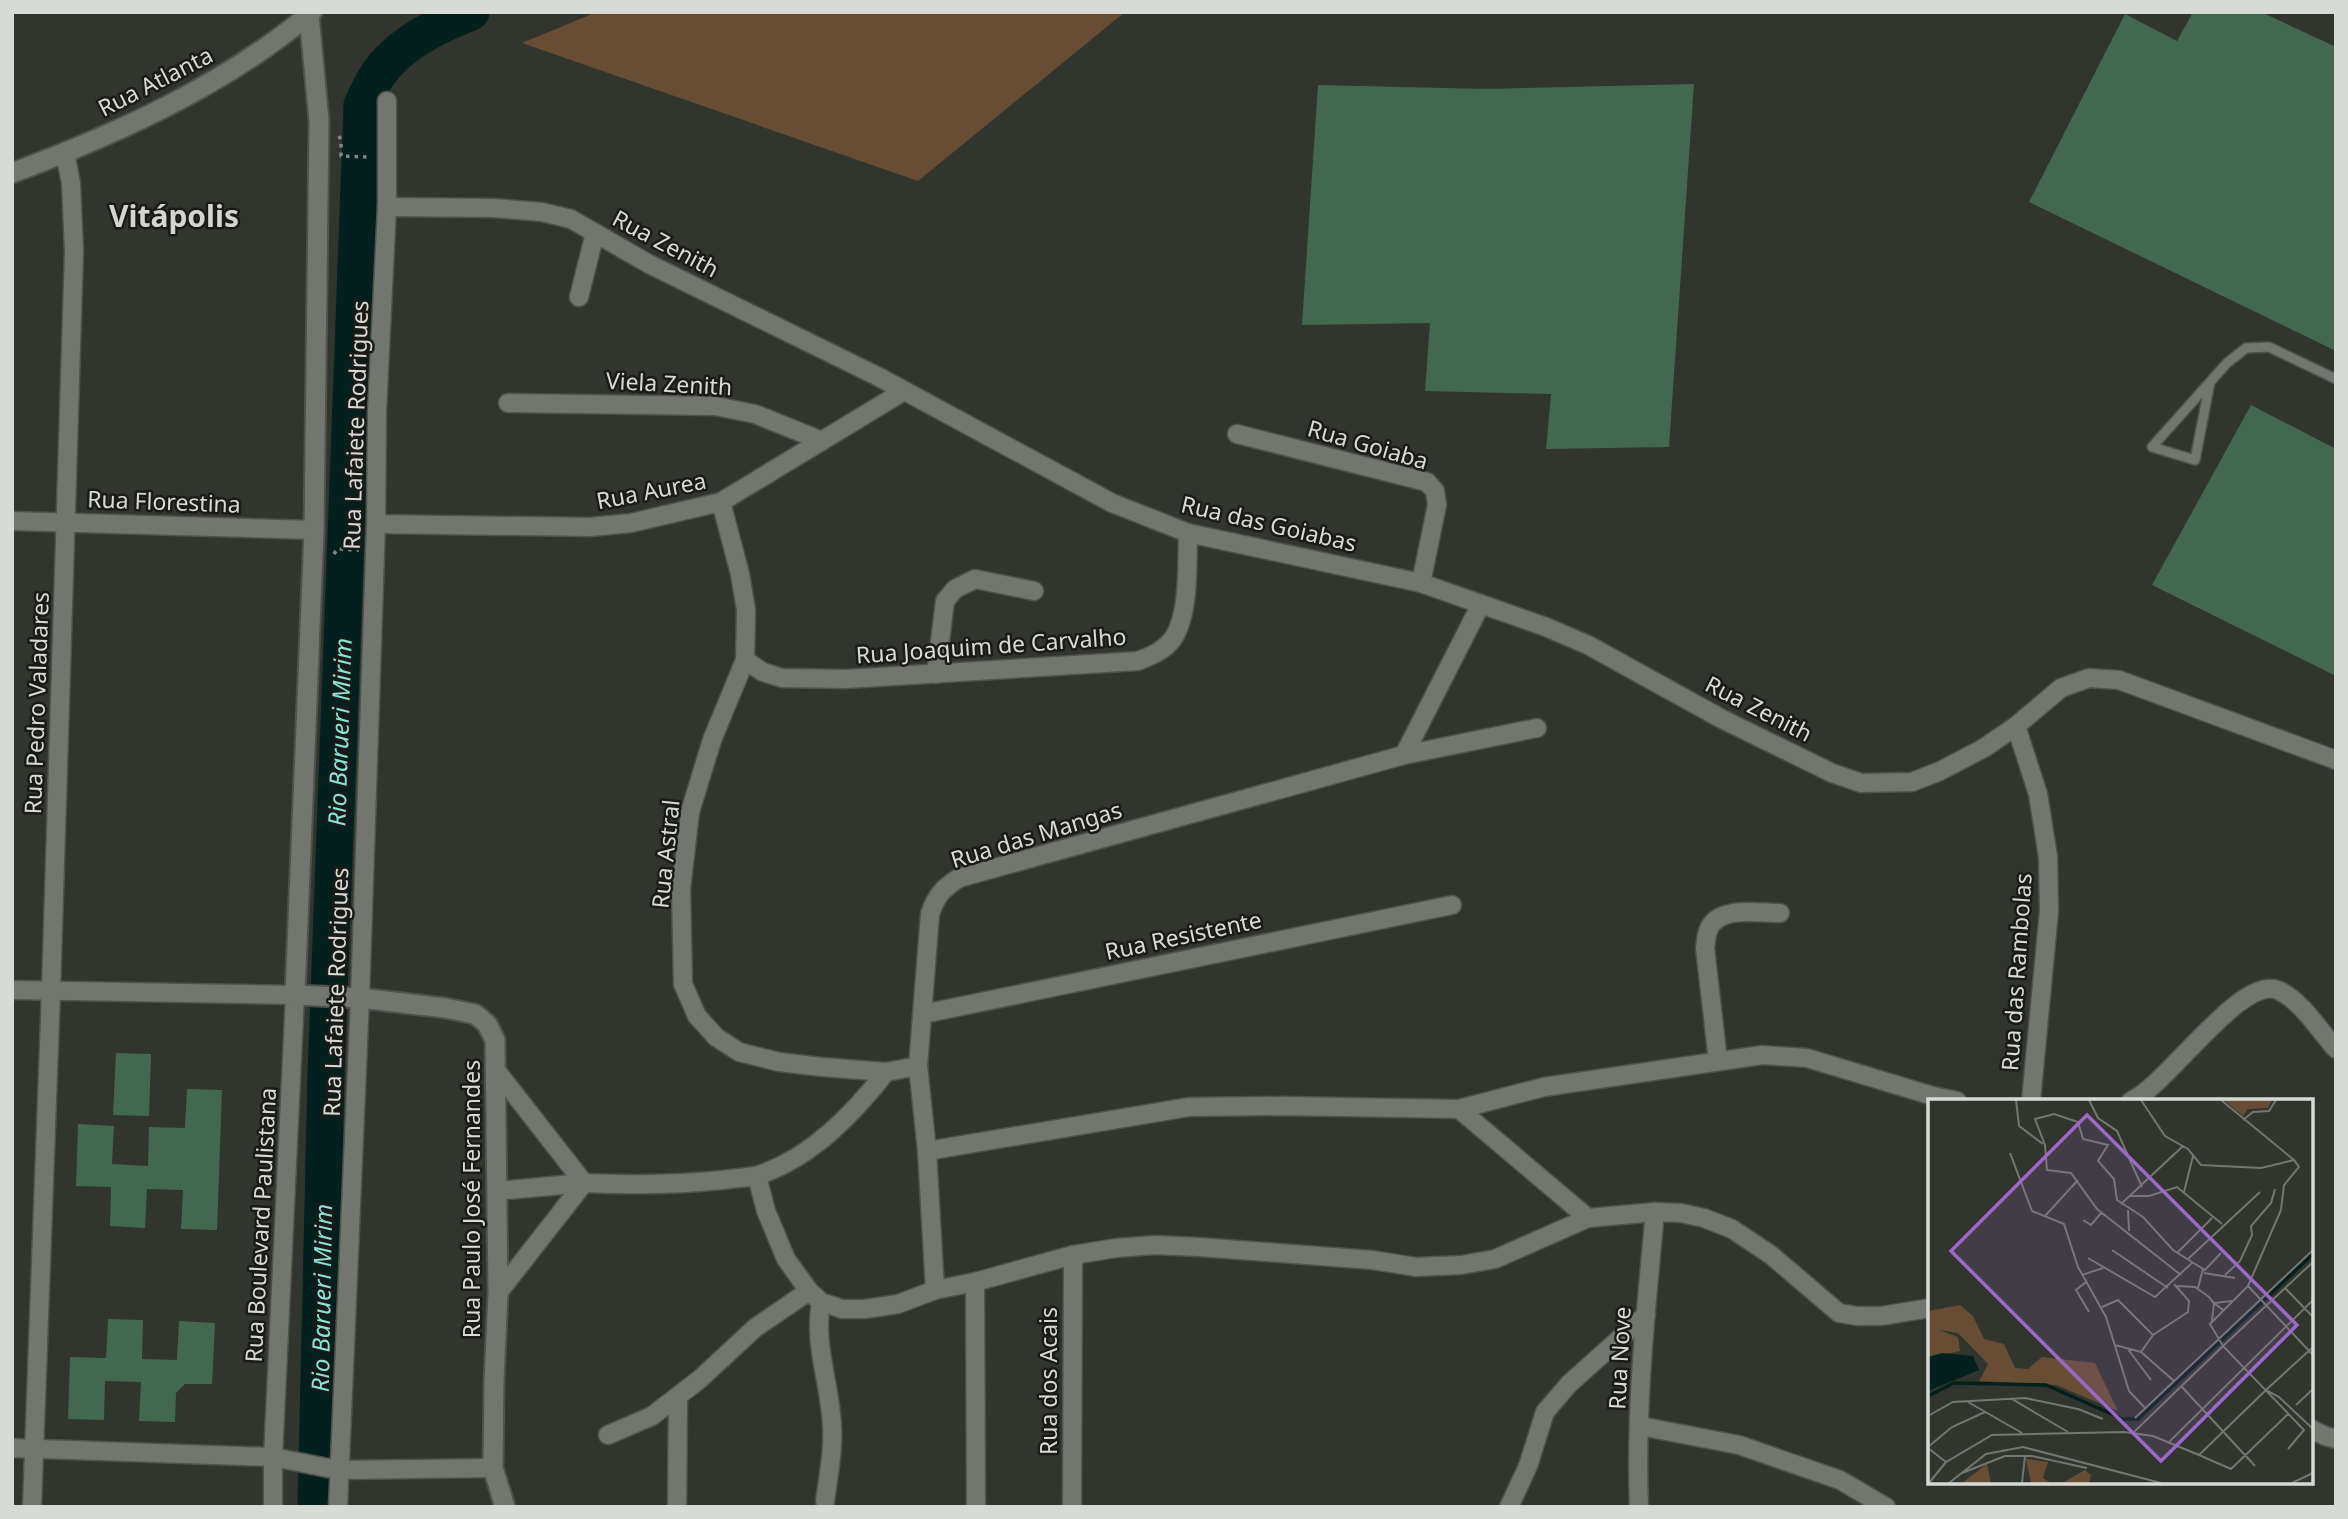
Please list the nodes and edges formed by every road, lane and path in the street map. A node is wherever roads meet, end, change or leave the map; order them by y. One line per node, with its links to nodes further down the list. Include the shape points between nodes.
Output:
1 (311, 13): 3 (main road, Rua Atlanta, via 226,74); 20 (main road, Rua Lafaiete Rodrigues, via 319,121)
2 (387, 101): 7 (street, Rua Lafaiete Rodrigues)
3 (65, 153): 6 (main road, Rua Atlanta); 18 (street, Rua Pedro Valadares, via 74,251)
4 (341, 156): 5 (path)
5 (375, 158)
6 (12, 173)
7 (387, 207): 8 (street, Rua Zenith, via 542,212 571,219); 19 (street, Rua Lafaiete Rodrigues)
8 (595, 233): 9 (street); 12 (street, Rua Zenith)
9 (579, 298)
10 (2336, 379): 11 (lane, via 2269,347 2256,346 2236,355)
11 (2210, 382): 11 (lane, via 2194,460 2152,447)
12 (904, 391): 15 (street, Rua Aurea); 21 (street, Rua das Goiabas, via 1112,503)
13 (508, 403): 15 (street, Viela Zenith, via 715,406 755,414)
14 (1237, 434): 24 (street, Rua Goiaba, via 1427,482 1435,491 1437,505)
15 (822, 441): 16 (street, Rua Aurea)
16 (721, 502): 19 (street, Rua Aurea, via 631,523 590,527); 27 (street, Rua Astral, via 746,610)
17 (12, 521): 18 (street, Rua Florestina)
18 (66, 522): 20 (street, Rua Florestina); 36 (street, Rua Pedro Valadares)
19 (376, 524): 38 (street, Rua Lafaiete Rodrigues)
20 (314, 530): 37 (main road, Rua Lafaiete Rodrigues)
21 (1188, 533): 24 (street, Rua das Goiabas); 28 (street, Rua Joaquim de Carvalho, via 1180,624 1171,641 1157,653 1138,660)
22 (337, 549): 23 (path)
23 (369, 551)
24 (1421, 583): 26 (street, Rua das Goiabas)
25 (1034, 591): 28 (street, via 975,579 955,589 945,601)
26 (1481, 604): 29 (street, Rua Zenith, via 1588,645 1722,719 1832,774 1861,783 1912,782 1984,748); 31 (street)
27 (745, 660): 28 (street, Rua Joaquim de Carvalho, via 782,678); 44 (street, Rua Astral, via 712,740 690,813 681,889 683,984 697,1016 716,1037 739,1052 779,1062)
28 (936, 674)
29 (2016, 726): 32 (street, Rua Zenith, via 2061,688 2089,678 2119,680); 46 (street, Rua das Rambolas, via 2038,794 2048,857 2049,911)
30 (1537, 728): 31 (street, Rua das Mangas)
31 (1404, 755): 39 (street, Rua das Mangas, via 959,878 935,898 930,914)
32 (2336, 760)
33 (1452, 905): 39 (street, Rua Resistente)
34 (1780, 913): 41 (street, via 1724,914 1708,931 1705,948)
35 (12, 990): 36 (street)
36 (51, 991): 37 (street); 68 (street, Rua Pedro Valadares)
37 (302, 995): 38 (main road, Rua Paulo José Fernandes); 69 (street, Rua Boulevard Paulistana)
38 (352, 998): 43 (main road, Rua Paulo José Fernandes, via 475,1014 495,1040); 71 (street, Rua Lafaiete Rodrigues)
39 (923, 1014): 42 (street, Rua das Mangas)
40 (2336, 1049): 47 (street, via 2293,1000 2278,989 2263,988 2235,1004 2166,1075)
41 (1718, 1061): 45 (street, via 1762,1055 1807,1058); 48 (street, via 1544,1087)
42 (918, 1066): 44 (street, Rua Astral); 49 (street, Rua das Mangas)
43 (495, 1069): 51 (street); 52 (main road, Rua Paulo José Fernandes)
44 (886, 1072): 50 (street, via 860,1105 829,1133)
45 (1947, 1099)
46 (2031, 1099)
47 (2134, 1099)
48 (1459, 1109): 49 (street, via 1189,1107); 54 (street)
49 (927, 1151): 57 (street, Rua das Mangas)
50 (757, 1176): 51 (street, via 647,1186); 59 (street, via 786,1259)
51 (584, 1182): 52 (street); 58 (street)
52 (497, 1191): 58 (main road, Rua Paulo José Fernandes)
53 (1656, 1212): 54 (street); 60 (street, via 1704,1218 1732,1229 1771,1255 1839,1313 1881,1316); 61 (street, Rua Nove)
54 (1588, 1218): 55 (street, via 1495,1259 1461,1265 1416,1267 1155,1245)
55 (1073, 1255): 56 (street); 79 (street, Rua dos Acais)
56 (975, 1282): 57 (street); 78 (street)
57 (935, 1290): 59 (street, via 898,1304 865,1309 842,1309)
58 (498, 1293): 70 (main road, Rua Paulo José Fernandes)
59 (815, 1296): 62 (street, via 754,1328); 72 (street, via 833,1447)
60 (1928, 1308)
61 (1646, 1315): 63 (street, Rua Nove); 80 (street, via 1569,1384 1545,1412)
62 (678, 1396): 65 (street, via 652,1416); 77 (street)
63 (1640, 1426): 81 (street, Rua Nove); 82 (street, via 1752,1449 1840,1480)
64 (2313, 1430): 66 (street)
65 (608, 1435)
66 (2336, 1438)
67 (12, 1448): 68 (street)
68 (35, 1448): 69 (street); 73 (street, Rua Pedro Valadares)
69 (280, 1459): 71 (street); 74 (street)
70 (493, 1468): 71 (street); 76 (main road, Rua Paulo José Fernandes)
71 (331, 1469): 75 (street, Rua Lafaiete Rodrigues)
72 (825, 1501)
73 (32, 1507)
74 (273, 1507)
75 (338, 1507)
76 (505, 1507)
77 (677, 1507)
78 (976, 1507)
79 (1072, 1507)
80 (1509, 1507)
81 (1639, 1507)
82 (1886, 1507)

